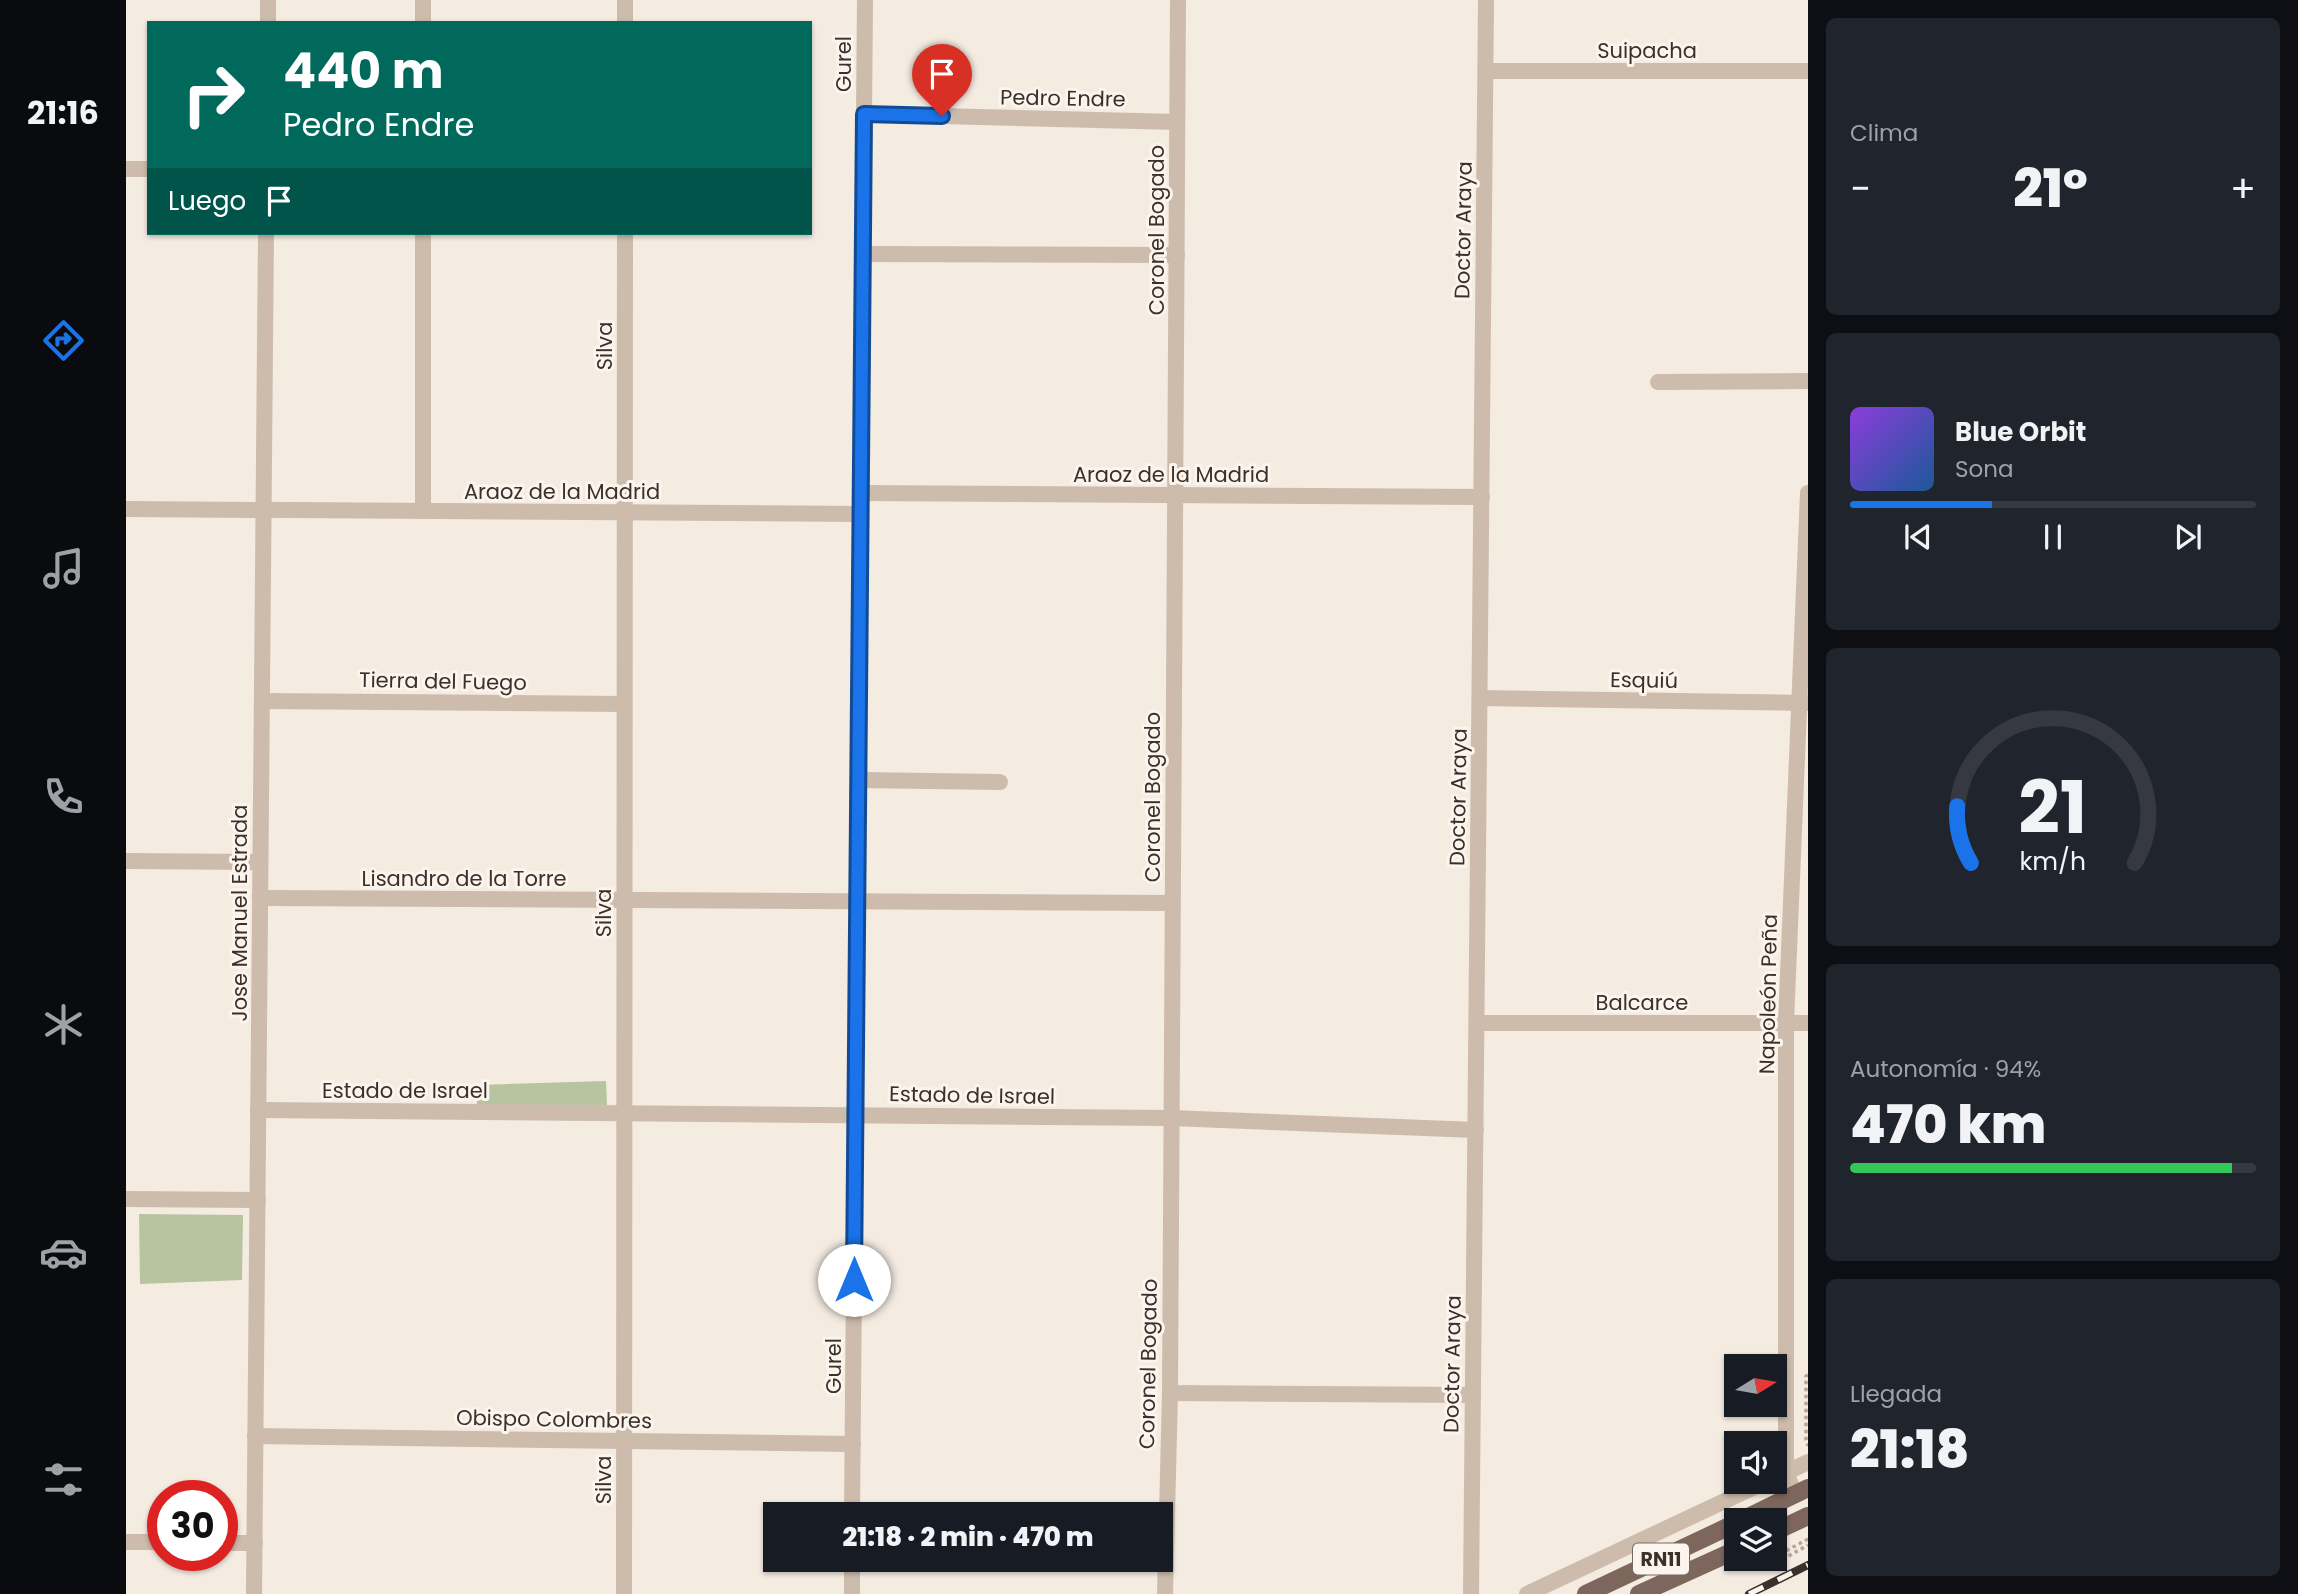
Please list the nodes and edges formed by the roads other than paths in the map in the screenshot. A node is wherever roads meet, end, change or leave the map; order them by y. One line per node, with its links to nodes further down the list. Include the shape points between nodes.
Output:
1 (268, 0): 7 (street)
2 (423, 0): 8 (street)
3 (625, 0): 9 (street)
4 (864, 0): 12 (street, Gurel)
5 (1178, 0): 13 (street, Coronel Bogado)
6 (1486, 0): 10 (street, Doctor Araya)
7 (268, 21)
8 (423, 21)
9 (625, 21)
10 (1486, 71): 11 (street, Suipacha); 26 (street, Doctor Araya)
11 (1808, 71)
12 (864, 114): 13 (street, Pedro Endre); 19 (street, Gurel)
13 (1178, 122): 20 (street, Coronel Bogado)
14 (126, 169): 15 (street)
15 (147, 169)
16 (266, 235): 28 (street, Jose Manuel Estrada)
17 (423, 235): 29 (street)
18 (625, 235): 30 (street, Silva)
19 (862, 254): 20 (street); 23 (street, Gurel)
20 (1177, 255): 25 (street, Coronel Bogado)
21 (1808, 381): 22 (street)
22 (1658, 382)
23 (861, 493): 25 (street, Araoz de la Madrid); 31 (street, Gurel)
24 (1808, 493): 34 (street, Napoleón Peña)
25 (1175, 495): 26 (street, Araoz de la Madrid); 43 (street, Coronel Bogado)
26 (1482, 497): 32 (street, Doctor Araya)
27 (126, 509): 28 (street, Araoz de la Madrid)
28 (263, 510): 29 (street, Araoz de la Madrid); 33 (street, Jose Manuel Estrada)
29 (423, 510): 30 (street, Araoz de la Madrid)
30 (624, 512): 31 (street, Araoz de la Madrid); 35 (street, Silva)
31 (860, 514): 36 (street, Gurel)
32 (1480, 698): 34 (street, Esquiú); 44 (street, Doctor Araya)
33 (262, 701): 35 (street, Tierra del Fuego); 39 (street, Jose Manuel Estrada)
34 (1803, 703): 45 (street, Napoleón Peña)
35 (624, 704): 41 (street, Silva)
36 (859, 780): 37 (street); 42 (street, Gurel)
37 (1000, 782)
38 (126, 860): 39 (street)
39 (260, 862): 40 (street, Jose Manuel Estrada)
40 (260, 898): 41 (street, Lisandro de la Torre); 47 (street, Jose Manuel Estrada)
41 (624, 900): 42 (street, Lisandro de la Torre); 48 (street, Silva)
42 (858, 901): 43 (street, Lisandro de la Torre); 49 (street, Gurel)
43 (1172, 903): 50 (street, Coronel Bogado)
44 (1477, 1023): 45 (street, Balcarce); 51 (street, Doctor Araya)
45 (1786, 1023): 46 (street, Balcarce); 56 (street, Napoleón Peña)
46 (1808, 1023)
47 (258, 1110): 48 (street, Estado de Israel); 53 (street, Jose Manuel Estrada)
48 (624, 1113): 49 (street, Estado de Israel); 58 (street, Silva)
49 (856, 1115): 50 (street, Estado de Israel); 59 (street, Gurel)
50 (1171, 1118): 51 (street, Estado de Israel); 54 (street, Coronel Bogado)
51 (1476, 1130): 55 (street, Doctor Araya)
52 (126, 1199): 53 (street)
53 (258, 1200): 57 (street, Jose Manuel Estrada)
54 (1170, 1393): 55 (street); 79 (street, Coronel Bogado)
55 (1473, 1395): 80 (street, Doctor Araya)
56 (1781, 1431)
57 (255, 1436): 58 (street, Obispo Colombres); 73 (street, Jose Manuel Estrada)
58 (624, 1441): 59 (street, Obispo Colombres); 77 (street, Silva)
59 (853, 1444): 65 (street, Gurel)
60 (1808, 1462): 61 (street)
61 (1787, 1472)
62 (1787, 1480): 63 (street, Napoleón Peña)
63 (1802, 1491): 66 (main road, RN11)
64 (1740, 1494): 81 (street)
65 (852, 1502)
66 (1767, 1508)
67 (1808, 1516): 68 (main road)
68 (1787, 1526)
69 (1724, 1529): 82 (main road, RN11)
70 (126, 1542): 71 (street)
71 (147, 1542)
72 (238, 1543): 73 (street)
73 (254, 1543): 76 (street, Jose Manuel Estrada)
74 (1724, 1555): 83 (main road, RN11)
75 (852, 1572): 78 (street)
76 (254, 1594)
77 (624, 1594)
78 (852, 1594)
79 (1165, 1594)
80 (1471, 1594)
81 (1527, 1594)
82 (1586, 1594)
83 (1639, 1594)

